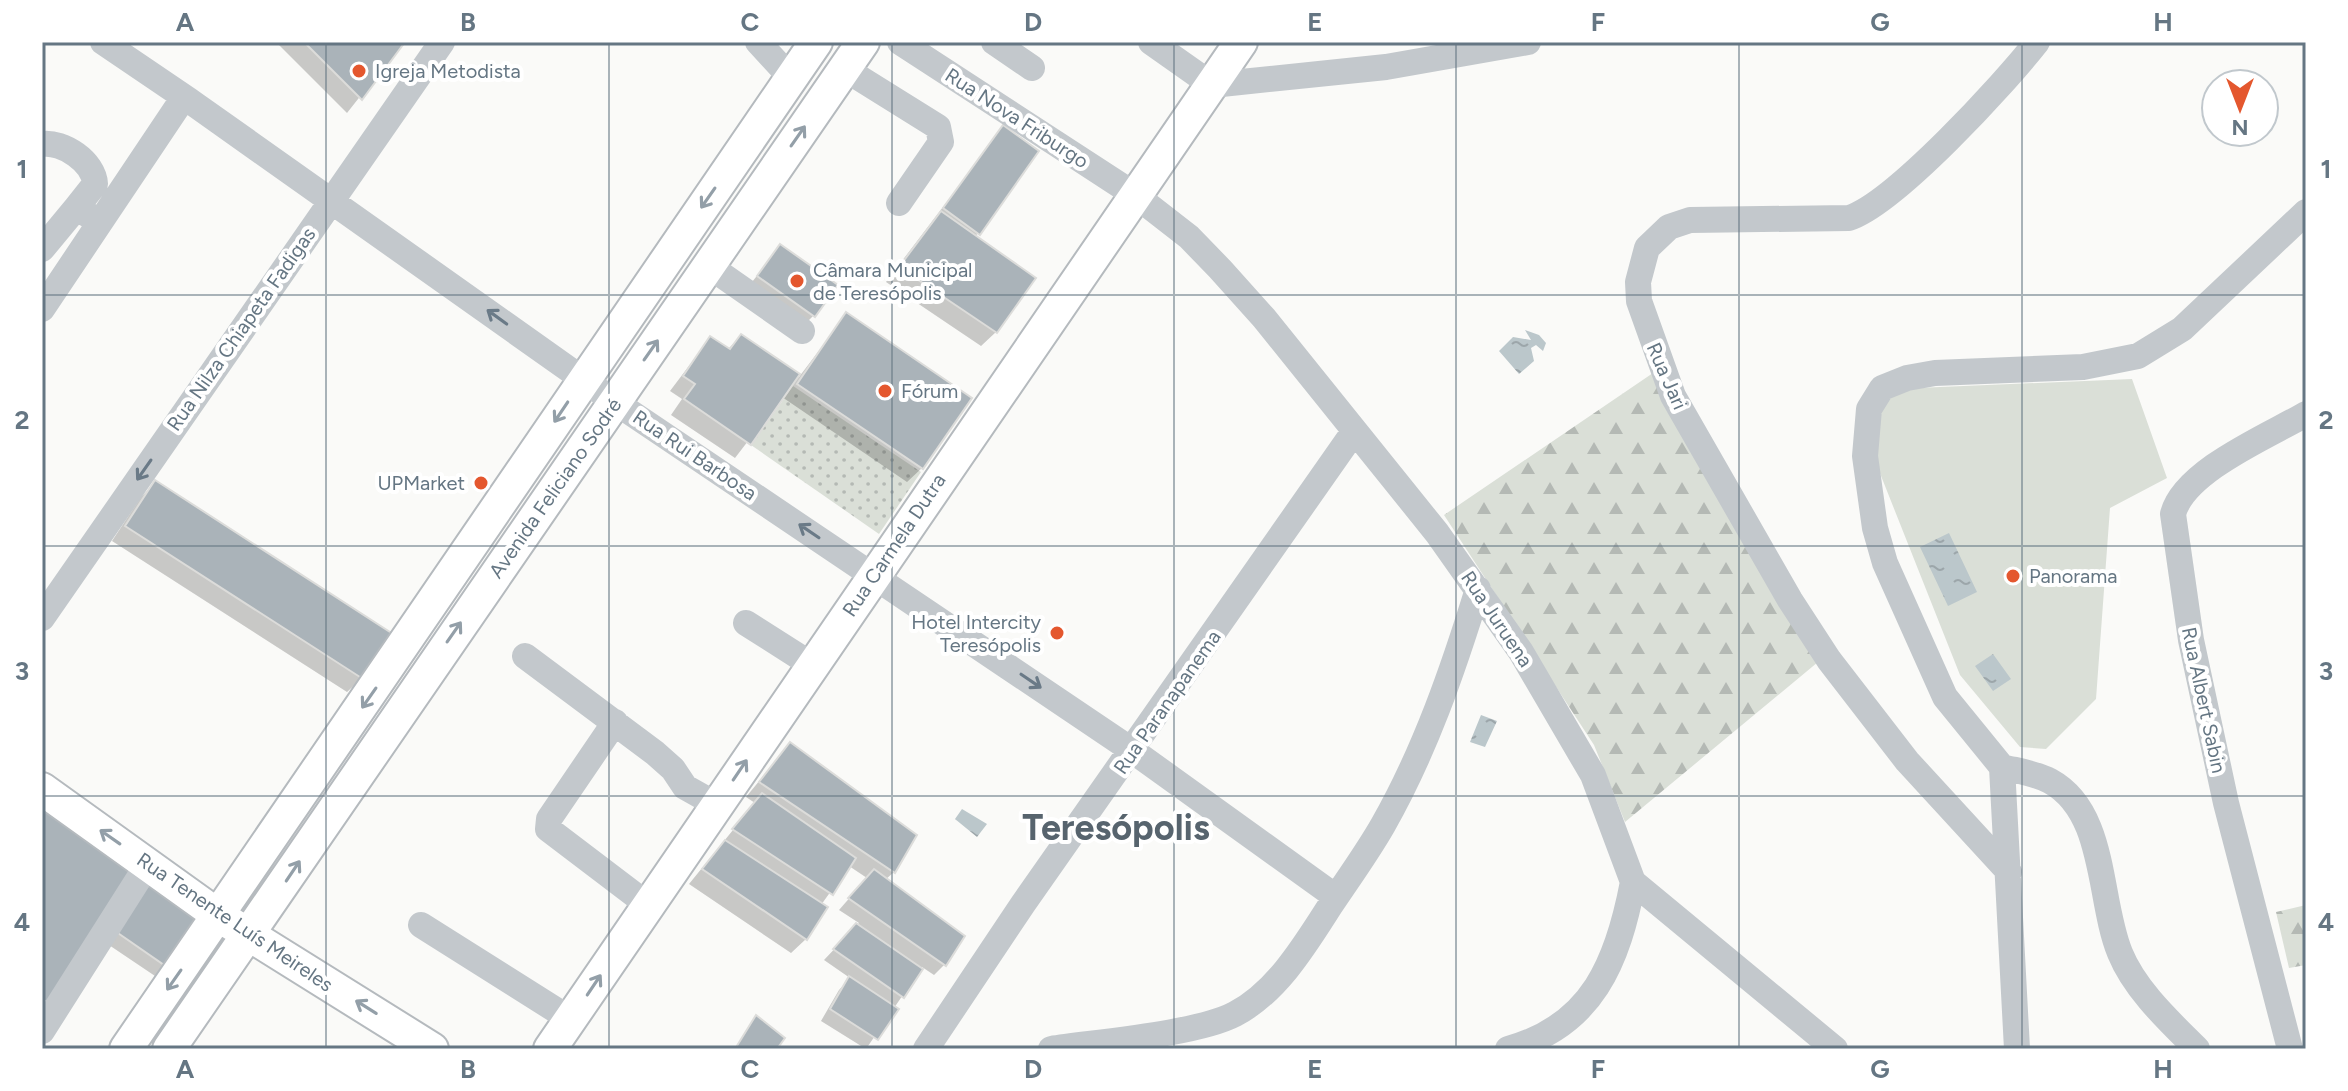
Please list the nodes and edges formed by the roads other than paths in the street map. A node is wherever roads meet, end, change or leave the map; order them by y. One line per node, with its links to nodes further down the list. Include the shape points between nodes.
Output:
1 (103, 42): 17 (street, Rua Rui Barbosa)
2 (442, 42): 20 (street, Rua Nilza Chiapeta Fadigas)
3 (758, 42): 15 (street)
4 (816, 42): 15 (main road, Avenida Feliciano Sodré)
5 (863, 42): 14 (main road, Avenida Feliciano Sodré)
6 (900, 42): 19 (street, Rua Nova Friburgo)
7 (994, 42): 13 (street)
8 (1151, 42): 16 (street)
9 (1241, 42): 16 (main road, Rua Carmela Dutra)
10 (1528, 42): 12 (street)
11 (2037, 42): 47 (street, Rua Jari, via 1933,153 1869,212 1849,218 1690,220 1655,237 1638,282 1650,338 1673,396 1790,600 1907,761)
12 (1492, 45): 16 (street, via 1386,67)
13 (1032, 68)
14 (845, 69): 21 (street, via 942,133); 26 (main road, Avenida Feliciano Sodré, one-way to 14)
15 (791, 78): 29 (main road, Avenida Feliciano Sodré, one-way to 29)
16 (1212, 85): 19 (main road, Rua Carmela Dutra)
17 (190, 101): 20 (street, Rua Rui Barbosa); 24 (street, via 180,103)
18 (42, 144): 22 (street, via 53,143 95,173 95,184)
19 (1135, 195): 32 (street, Rua Juruena, via 1220,269); 33 (main road, Rua Carmela Dutra)
20 (332, 199): 29 (street, Rua Rui Barbosa, one-way to 20); 35 (street, Rua Nilza Chiapeta Fadigas, one-way to 35)
21 (899, 203)
22 (76, 208): 24 (street); 25 (street)
23 (2306, 212): 43 (street, via 2182,329 2138,356 2083,367 1935,373 1907,378 1874,396 1864,429 1865,456 1885,563 1945,697)
24 (100, 223): 27 (street)
25 (42, 249)
26 (709, 266): 28 (street); 30 (main road, Avenida Feliciano Sodré, one-way to 26)
27 (42, 309)
28 (802, 331)
29 (583, 379): 30 (street, Rua Rui Barbosa); 39 (main road, Avenida Feliciano Sodré, one-way to 39)
30 (615, 402): 33 (street, Rua Rui Barbosa, one-way to 30); 40 (main road, Avenida Feliciano Sodré, one-way to 30)
31 (2306, 414): 66 (street, Rua Albert Sabin, via 2202,475 2176,500 2173,514 2188,625 2226,803)
32 (1353, 433): 34 (street, Rua Juruena); 42 (street, Rua Paranapanema)
33 (874, 574): 38 (main road, Rua Carmela Dutra); 42 (street, Rua Rui Barbosa, one-way to 42)
34 (1478, 589): 48 (street, Rua Juruena, via 1571,732); 49 (street, via 1443,696 1406,779)
35 (42, 618)
36 (746, 623): 38 (street)
37 (525, 656): 41 (street)
38 (812, 665): 45 (main road, Rua Carmela Dutra, one-way to 38)
39 (391, 666): 40 (main road); 51 (main road, Avenida Feliciano Sodré, one-way to 51)
40 (418, 684): 53 (main road, Avenida Feliciano Sodré, one-way to 40)
41 (615, 722): 45 (street, via 673,769 685,787); 50 (street, via 549,819 548,829)
42 (1133, 751): 49 (street, Rua Rui Barbosa); 60 (street, Rua Paranapanema)
43 (2002, 767): 47 (street); 65 (street, via 2052,782 2084,818 2121,957)
44 (42, 789): 46 (main road, Rua Tenente Luís Meireles, one-way to 44)
45 (717, 805): 50 (main road, Rua Carmela Dutra)
46 (148, 864): 51 (main road, Rua Tenente Luís Meireles); 55 (street)
47 (2009, 872): 64 (street)
48 (1633, 882): 62 (street, via 1614,958 1599,985 1563,1025 1532,1043); 63 (street, Rua Juruena)
49 (1336, 897): 61 (street, via 1276,979 1232,1016)
50 (648, 905): 54 (main road, Rua Carmela Dutra, one-way to 50)
51 (219, 916): 53 (main road, Rua Tenente Luís Meireles); 56 (main road, Avenida Feliciano Sodré, one-way to 56)
52 (421, 925): 54 (street)
53 (250, 936): 57 (main road, Avenida Feliciano Sodré); 58 (main road, Rua Tenente Luís Meireles, one-way to 53)
54 (570, 1019): 59 (main road, Rua Carmela Dutra)
55 (42, 1031)
56 (126, 1049)
57 (169, 1049)
58 (432, 1049)
59 (550, 1049)
60 (926, 1049)
61 (1051, 1049)
62 (1508, 1049)
63 (1835, 1049)
64 (2017, 1049)
65 (2197, 1049)
66 (2290, 1049)

